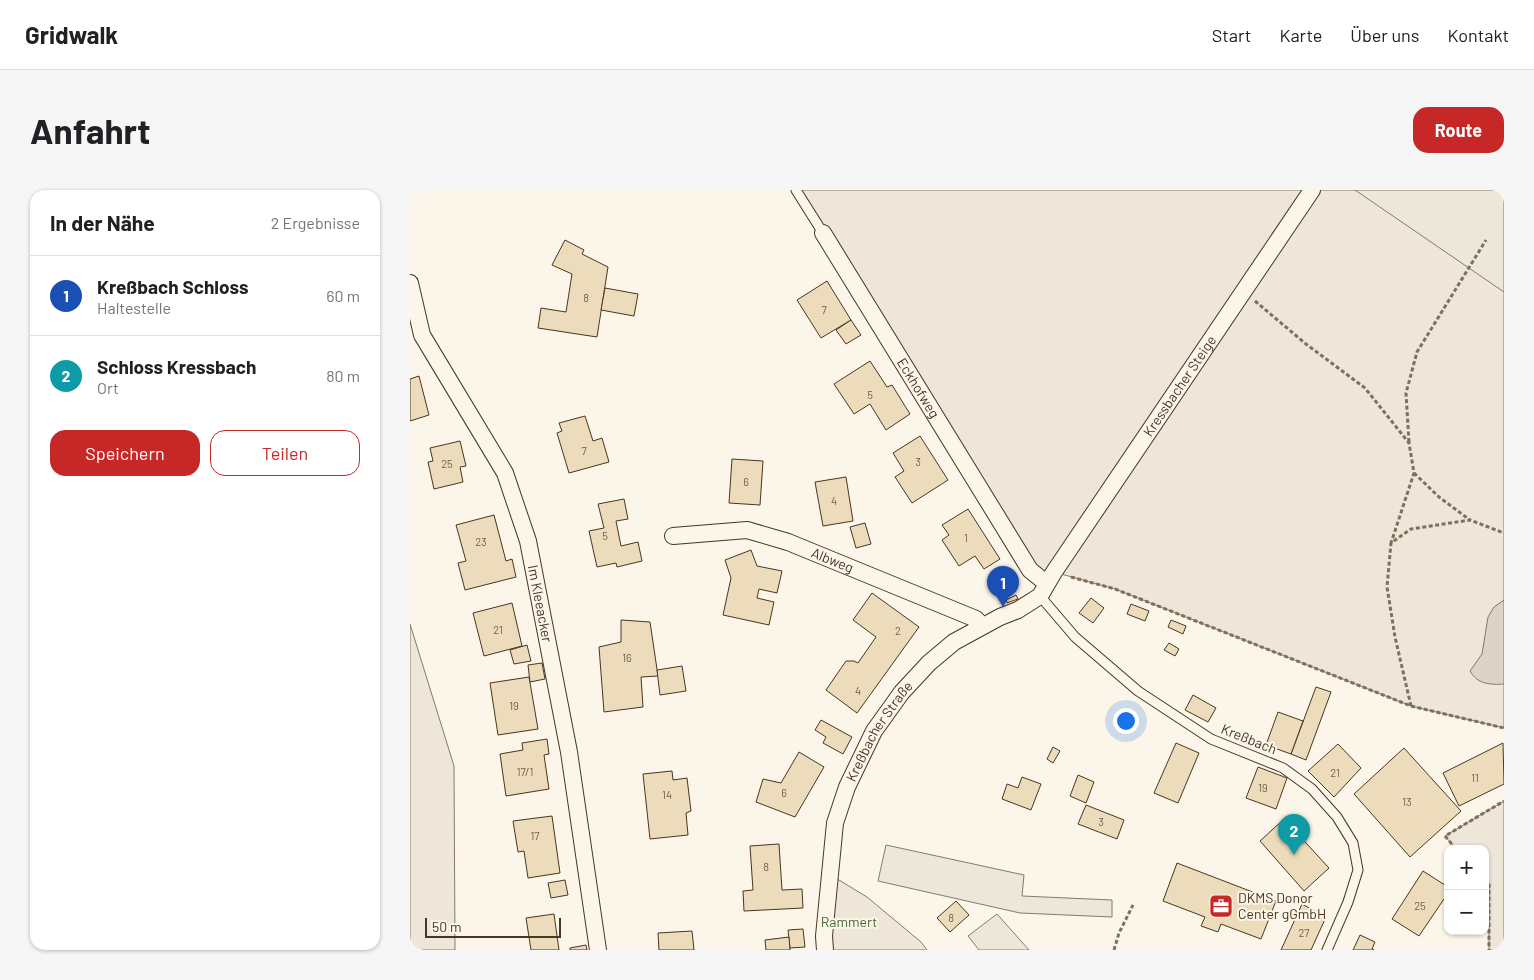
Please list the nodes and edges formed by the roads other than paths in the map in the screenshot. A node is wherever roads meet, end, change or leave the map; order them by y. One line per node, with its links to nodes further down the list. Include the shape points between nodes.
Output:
1 (796, 190): 3 (lane, Eckhofweg)
2 (1312, 190): 6 (street, Kressbacher Steige)
3 (823, 234): 6 (street, Eckhofweg, via 1030,570)
4 (410, 283): 8 (street, Im Kleeacker, via 422,335 506,473 528,541 569,752)
5 (673, 536): 7 (street, Albweg, via 747,530 788,542 976,619)
6 (1047, 584): 7 (street, Kreßbacher Straße, via 1018,610); 10 (lane, Kreßbach, via 1075,637 1138,690 1211,739 1283,768 1312,789 1337,817 1353,843 1358,870)
7 (982, 626): 9 (street, Kreßbacher Straße, via 954,642 929,663 902,692 874,731 847,787 835,823)
8 (598, 950)
9 (825, 950)
10 (1327, 950)

